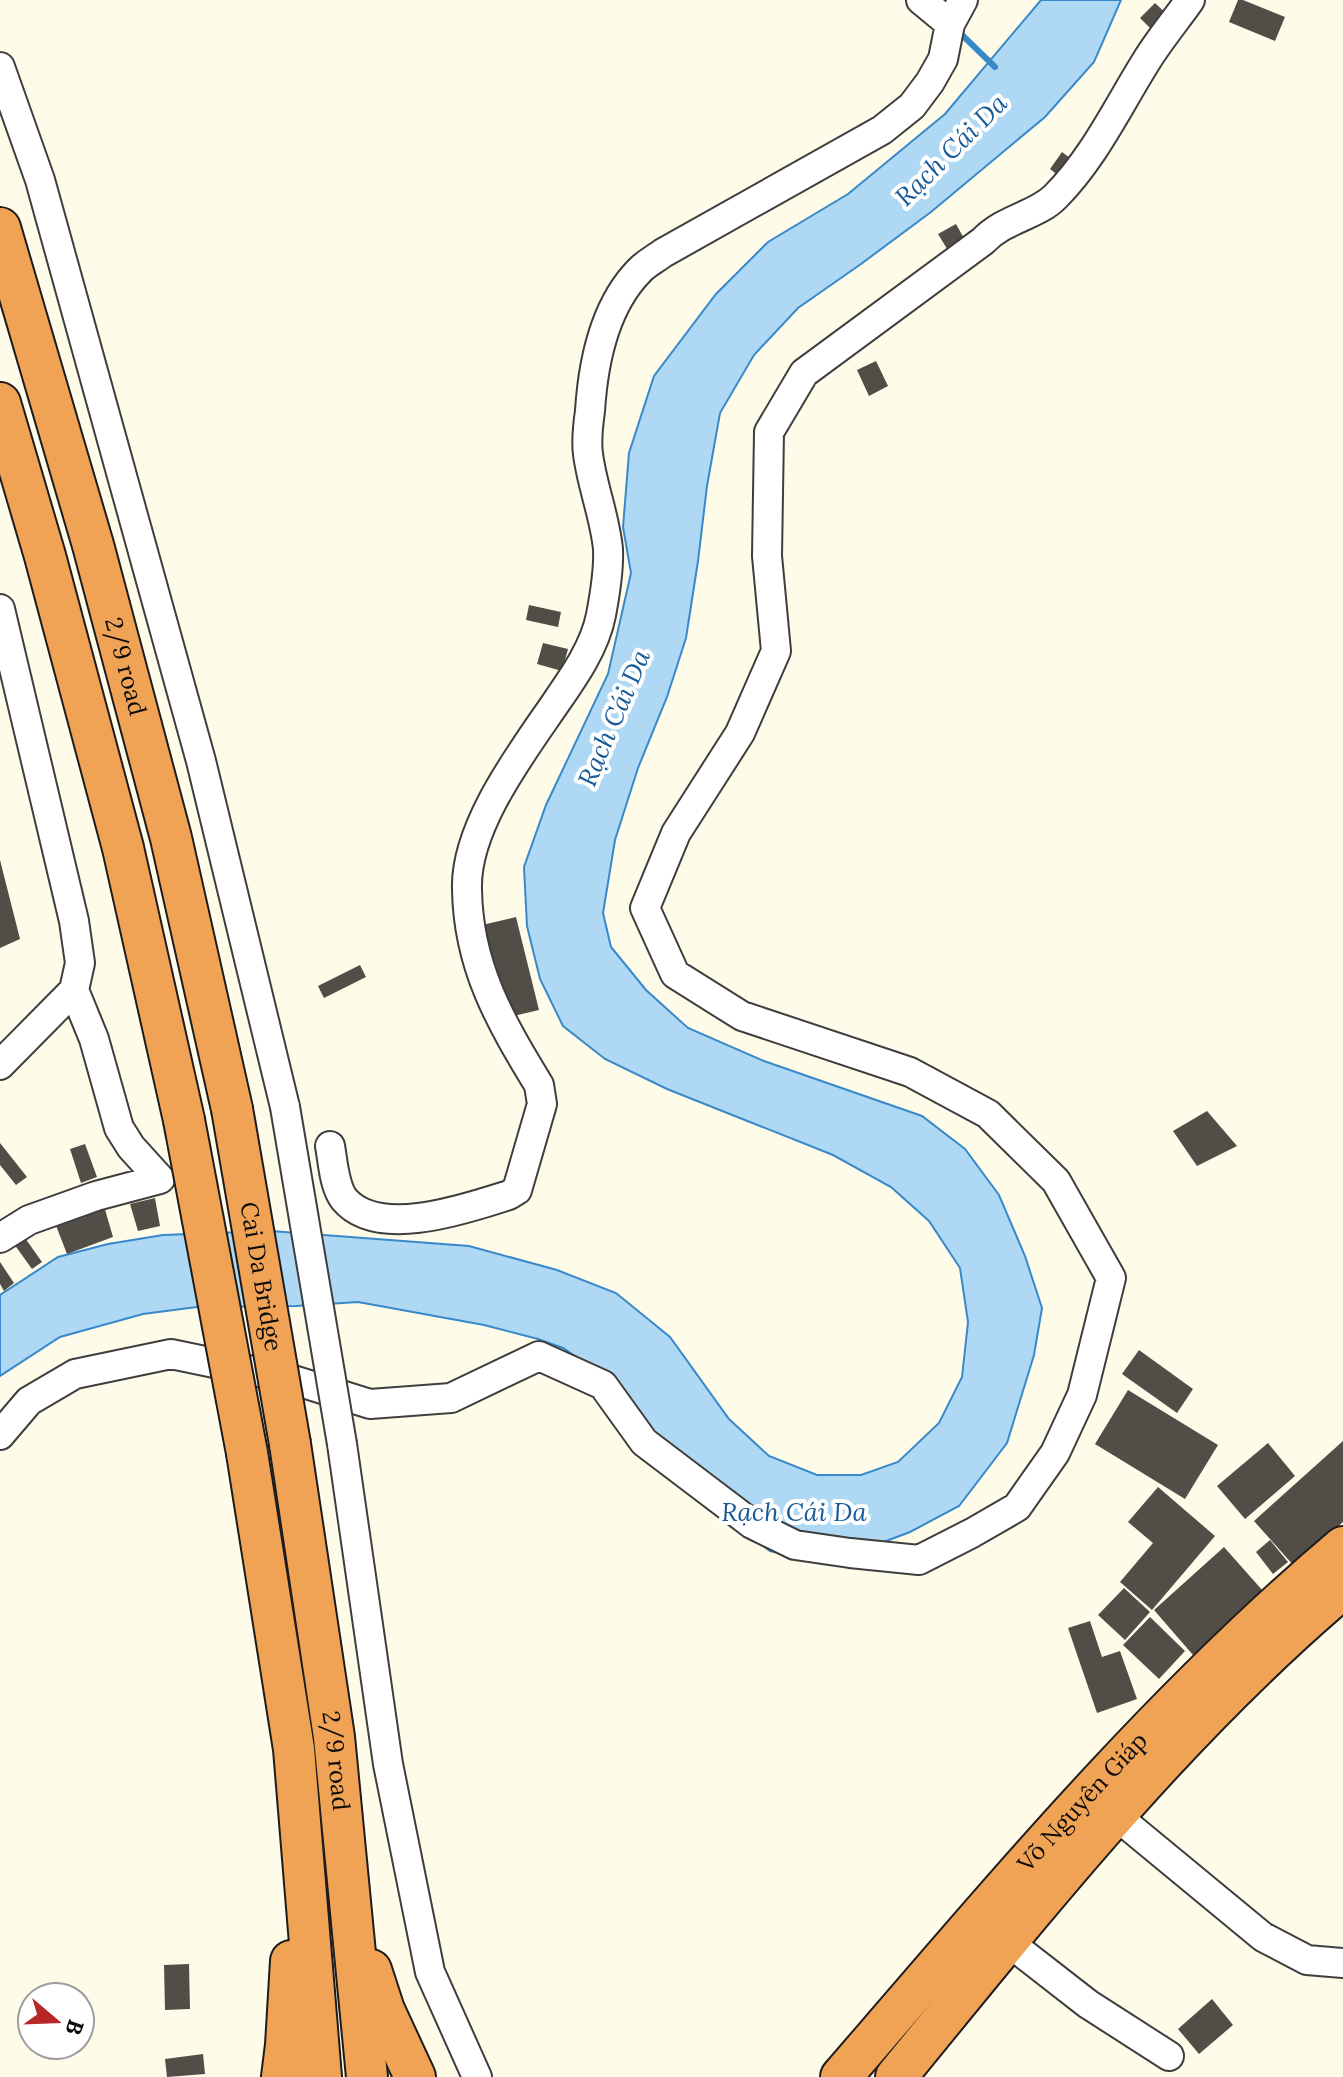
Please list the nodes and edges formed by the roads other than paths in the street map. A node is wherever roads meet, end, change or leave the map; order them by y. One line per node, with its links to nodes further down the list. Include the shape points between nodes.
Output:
1 (921, 0): 3 (street)
2 (1190, 0): 14 (street, via 1094,148 1056,196 999,226 804,373 769,432 767,556 776,651 740,733 676,833 645,908 675,974 742,1016 910,1072 988,1114 1056,1181 1111,1278 1082,1395 1055,1453 1017,1507 919,1560 795,1545 752,1524 644,1442 603,1385 539,1356 451,1398 370,1404 287,1378 171,1354 75,1374 29,1401)
3 (957, 12): 12 (street, via 943,59 912,106 882,130 639,270 610,318 594,370 587,439 608,548 600,618 568,685 485,816 468,867 470,924 480,973 542,1096 517,1190 453,1212 398,1220 368,1215 339,1190)
4 (0, 67): 29 (street, bridge, via 40,180 193,732 285,1107 342,1444 388,1764 430,1972)
5 (0, 228): 10 (highway, 2/9 road, via 167,822)
6 (0, 403): 11 (highway, 2/9 road, via 123,848)
7 (0, 609): 8 (street, via 74,921 80,963)
8 (74, 990): 9 (street); 13 (street, via 119,1128 160,1179 29,1220)
9 (0, 1065)
10 (232, 1109): 15 (highway, Cai Da Bridge, bridge)
11 (184, 1120): 16 (highway, Cai Da Bridge, bridge)
12 (330, 1146)
13 (0, 1238)
14 (0, 1435)
15 (290, 1444): 19 (highway, 2/9 road)
16 (247, 1453): 20 (highway, 2/9 road)
17 (1343, 1547): 30 (highway, Võ Nguyên Giáp, via 1181,1697 1047,1838)
18 (1343, 1588): 21 (highway, Võ Nguyên Giáp, via 1200,1722)
19 (334, 1737): 27 (highway, 2/9 road); 28 (highway, via 362,1938 384,2010)
20 (294, 1749): 25 (highway, via 291,1962); 26 (highway, 2/9 road)
21 (1114, 1814): 22 (highway, Võ Nguyên Giáp); 23 (street, via 1263,1937 1307,1960)
22 (1007, 1941): 24 (street, via 1088,2004); 31 (highway, Võ Nguyên Giáp)
23 (1343, 1963)
24 (1169, 2056)
25 (282, 2077)
26 (321, 2077)
27 (367, 2077)
28 (415, 2077)
29 (477, 2077)
30 (841, 2077)
31 (896, 2077)

